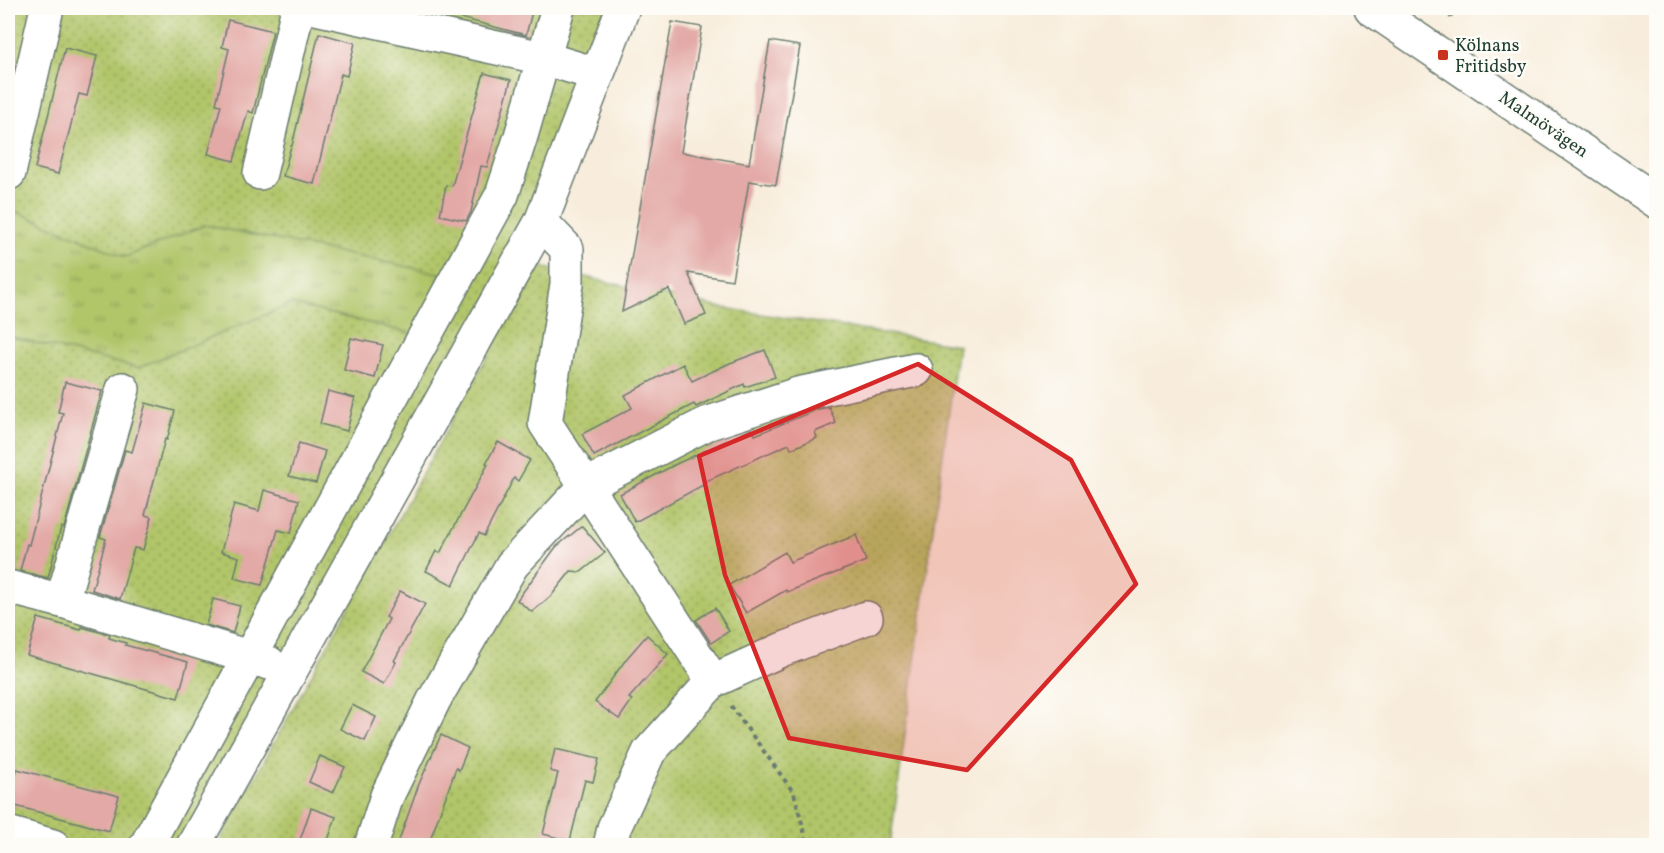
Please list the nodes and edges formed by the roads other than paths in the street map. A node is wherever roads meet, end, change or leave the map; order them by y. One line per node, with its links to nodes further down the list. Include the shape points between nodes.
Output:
1 (47, 8): 9 (street)
2 (298, 8): 10 (street)
3 (315, 8): 7 (street)
4 (558, 8): 7 (street)
5 (623, 8): 8 (street)
6 (1371, 8): 11 (street, Malmövägen)
7 (543, 58): 8 (street); 19 (street, via 502,195)
8 (596, 74): 12 (street)
9 (9, 173)
10 (260, 173)
11 (1656, 201)
12 (541, 222): 15 (street, via 567,249 567,284 545,423); 20 (street)
13 (916, 370): 15 (street, via 798,394 705,424)
14 (123, 389): 17 (street)
15 (587, 485): 21 (street); 26 (street, via 512,565 434,700 387,796)
16 (8, 587): 17 (street)
17 (63, 601): 19 (street)
18 (866, 618): 21 (street)
19 (249, 657): 20 (street); 24 (street)
20 (291, 670): 25 (street)
21 (713, 681): 27 (street, via 649,752 614,828)
22 (8, 833): 23 (street)
23 (53, 846)
24 (146, 846)
25 (193, 846)
26 (371, 846)
27 (610, 846)

